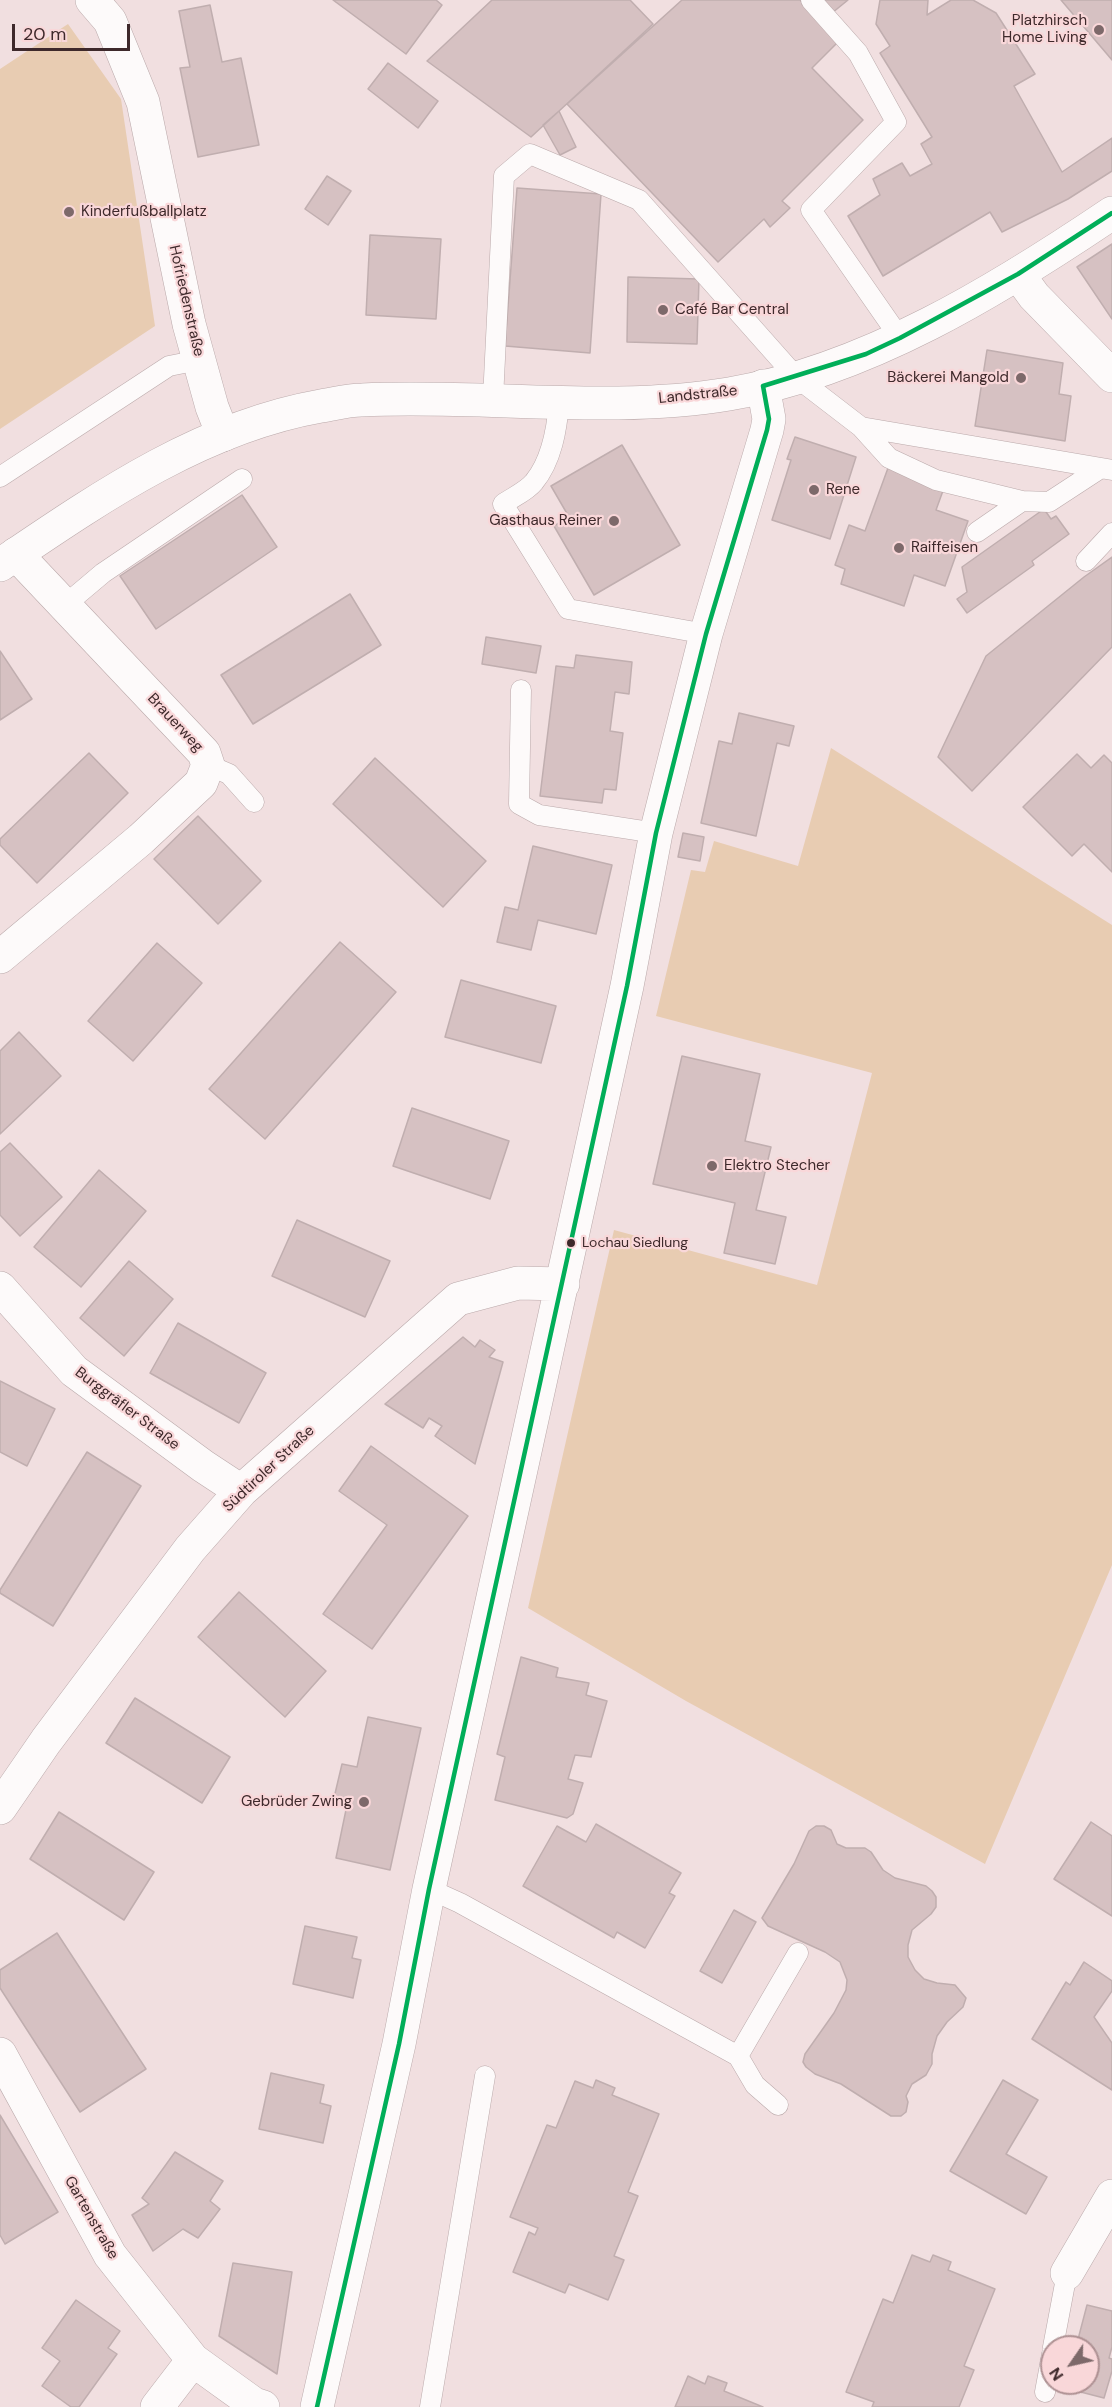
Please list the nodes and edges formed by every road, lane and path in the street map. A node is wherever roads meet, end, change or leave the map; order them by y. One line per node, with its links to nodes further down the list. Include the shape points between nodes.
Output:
1 (92, 0): 6 (street, Hofriedenstraße, via 110,21 143,102)
2 (811, 0): 5 (lane, via 858,53 896,122 811,210)
3 (1112, 213): 4 (street, Landstraße)
4 (1018, 274): 5 (street, Landstraße); 7 (street, via 1034,296)
5 (900, 338): 8 (street, Landstraße, via 866,354)
6 (199, 360): 13 (street, Hofriedenstraße); 15 (lane, via 169,366)
7 (1112, 376)
8 (796, 377): 9 (street, Landstraße); 10 (lane, via 639,200 530,154 504,176); 12 (lane)
9 (763, 386): 11 (street, Landstraße, via 689,398); 23 (street, via 769,419)
10 (492, 399): 11 (street, Landstraße); 13 (street, via 360,400 297,410)
11 (560, 402): 23 (lane, via 557,430 546,462 533,484 503,504 568,609)
12 (861, 427): 14 (lane); 17 (lane, via 889,458 936,480)
13 (223, 435): 20 (street, via 145,472)
14 (1107, 469): 17 (lane, via 1049,502)
15 (0, 477)
16 (242, 479): 22 (lane, via 103,573)
17 (1022, 501): 18 (lane)
18 (977, 532)
19 (1112, 532): 21 (lane)
20 (8, 560): 22 (street, Brauerweg)
21 (1086, 561)
22 (64, 605): 25 (street, Brauerweg, via 204,753)
23 (706, 634): 27 (street)
24 (521, 690): 27 (lane, via 519,804 539,815)
25 (208, 765): 26 (lane, via 229,774); 28 (street, Brauerweg, via 201,783 141,839)
26 (254, 802)
27 (656, 832): 29 (street)
28 (0, 957)
29 (563, 1284): 31 (street, Südtiroler Straße, via 519,1283 459,1299); 33 (street)
30 (0, 1288): 31 (street, Burggräfler Straße, via 74,1371)
31 (241, 1491): 32 (street, Südtiroler Straße, via 190,1549)
32 (0, 1808)
33 (429, 1889): 36 (lane); 45 (street, via 399,2044)
34 (798, 1953): 36 (lane)
35 (0, 2054): 42 (street, Gartenstraße, via 110,2255)
36 (738, 2056): 38 (lane, via 755,2085)
37 (485, 2076): 46 (lane)
38 (778, 2105)
39 (1112, 2196): 40 (street)
40 (1067, 2273): 41 (lane)
41 (1055, 2335)
42 (193, 2360): 43 (street); 44 (street, Gartenstraße)
43 (158, 2407)
44 (263, 2407)
45 (317, 2407)
46 (430, 2407)

